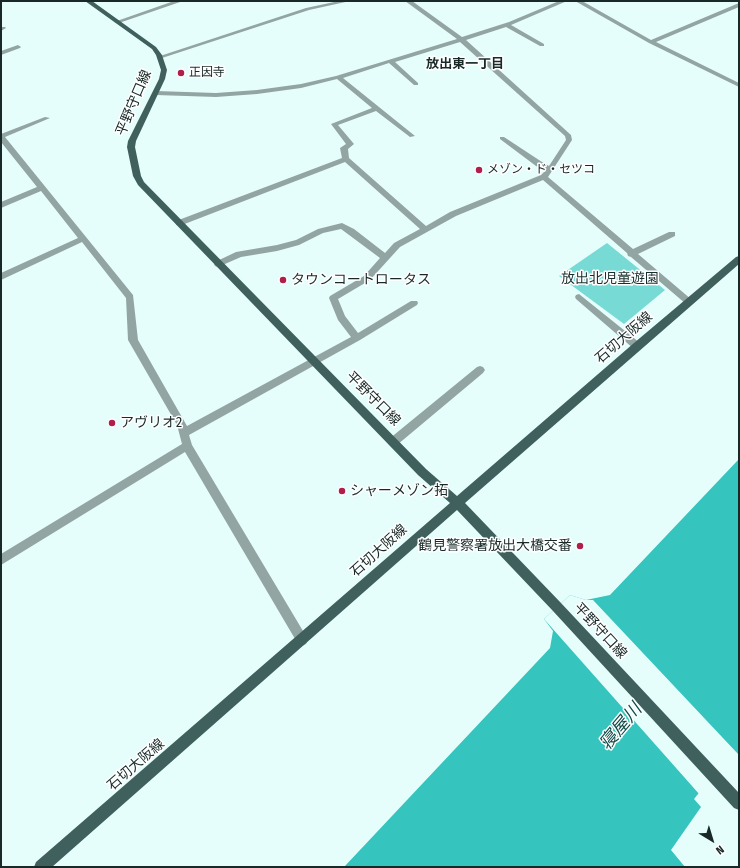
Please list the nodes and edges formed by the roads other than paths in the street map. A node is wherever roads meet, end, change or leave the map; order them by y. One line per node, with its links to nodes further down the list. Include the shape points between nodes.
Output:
1 (88, 1): 8 (main road, 平野守口線)
2 (180, 1): 8 (street)
3 (347, 1): 15 (street, via 308,9)
4 (408, 1): 10 (street, via 453,32)
5 (564, 1): 9 (street)
6 (578, 1): 11 (street)
7 (739, 5): 11 (street)
8 (117, 22): 15 (main road, 平野守口線, via 154,48)
9 (508, 24): 10 (street); 12 (street)
10 (460, 40): 16 (street); 27 (street, via 568,135 569,140)
11 (651, 42): 19 (street)
12 (542, 44)
13 (18, 47): 14 (street)
14 (1, 53)
15 (160, 57): 20 (main road, 平野守口線, via 164,70)
16 (390, 61): 17 (street); 18 (street)
17 (338, 77): 20 (street, via 301,86 216,95); 21 (street)
18 (416, 84)
19 (739, 85)
20 (156, 93): 31 (main road, 平野守口線, via 131,147 137,176)
21 (377, 108): 23 (street); 26 (street, via 334,124 350,144 344,148)
22 (47, 118): 24 (street)
23 (412, 136)
24 (1, 137): 29 (street)
25 (502, 138): 27 (street, via 539,164)
26 (346, 159): 31 (street); 32 (street)
27 (551, 169): 28 (street)
28 (544, 177): 32 (street, via 453,214); 35 (street)
29 (41, 188): 30 (street); 34 (street)
30 (1, 205)
31 (179, 223): 38 (main road, 平野守口線)
32 (426, 230): 36 (street, via 397,245)
33 (672, 234): 35 (street)
34 (82, 239): 39 (street); 47 (street, via 130,297 133,340 182,424)
35 (631, 254): 41 (street)
36 (385, 258): 38 (street, via 342,226 277,248 239,254); 43 (street, via 367,278 333,298 341,318)
37 (739, 259): 41 (main road, 石切大阪線)
38 (218, 264): 45 (main road, 平野守口線)
39 (1, 277)
40 (579, 297): 44 (street)
41 (689, 302): 44 (main road, 石切大阪線)
42 (414, 303): 43 (street)
43 (357, 338): 45 (street)
44 (636, 346): 50 (main road, 石切大阪線)
45 (315, 362): 47 (street); 48 (main road, 平野守口線)
46 (480, 370): 48 (street)
47 (184, 433): 49 (street)
48 (393, 442): 50 (main road, 平野守口線, via 422,472)
49 (187, 446): 51 (street); 52 (street)
50 (457, 502): 52 (main road, 石切大阪線); 53 (main road, 平野守口線)
51 (1, 560)
52 (302, 640): 54 (main road, 石切大阪線)
53 (739, 803)
54 (41, 867)

